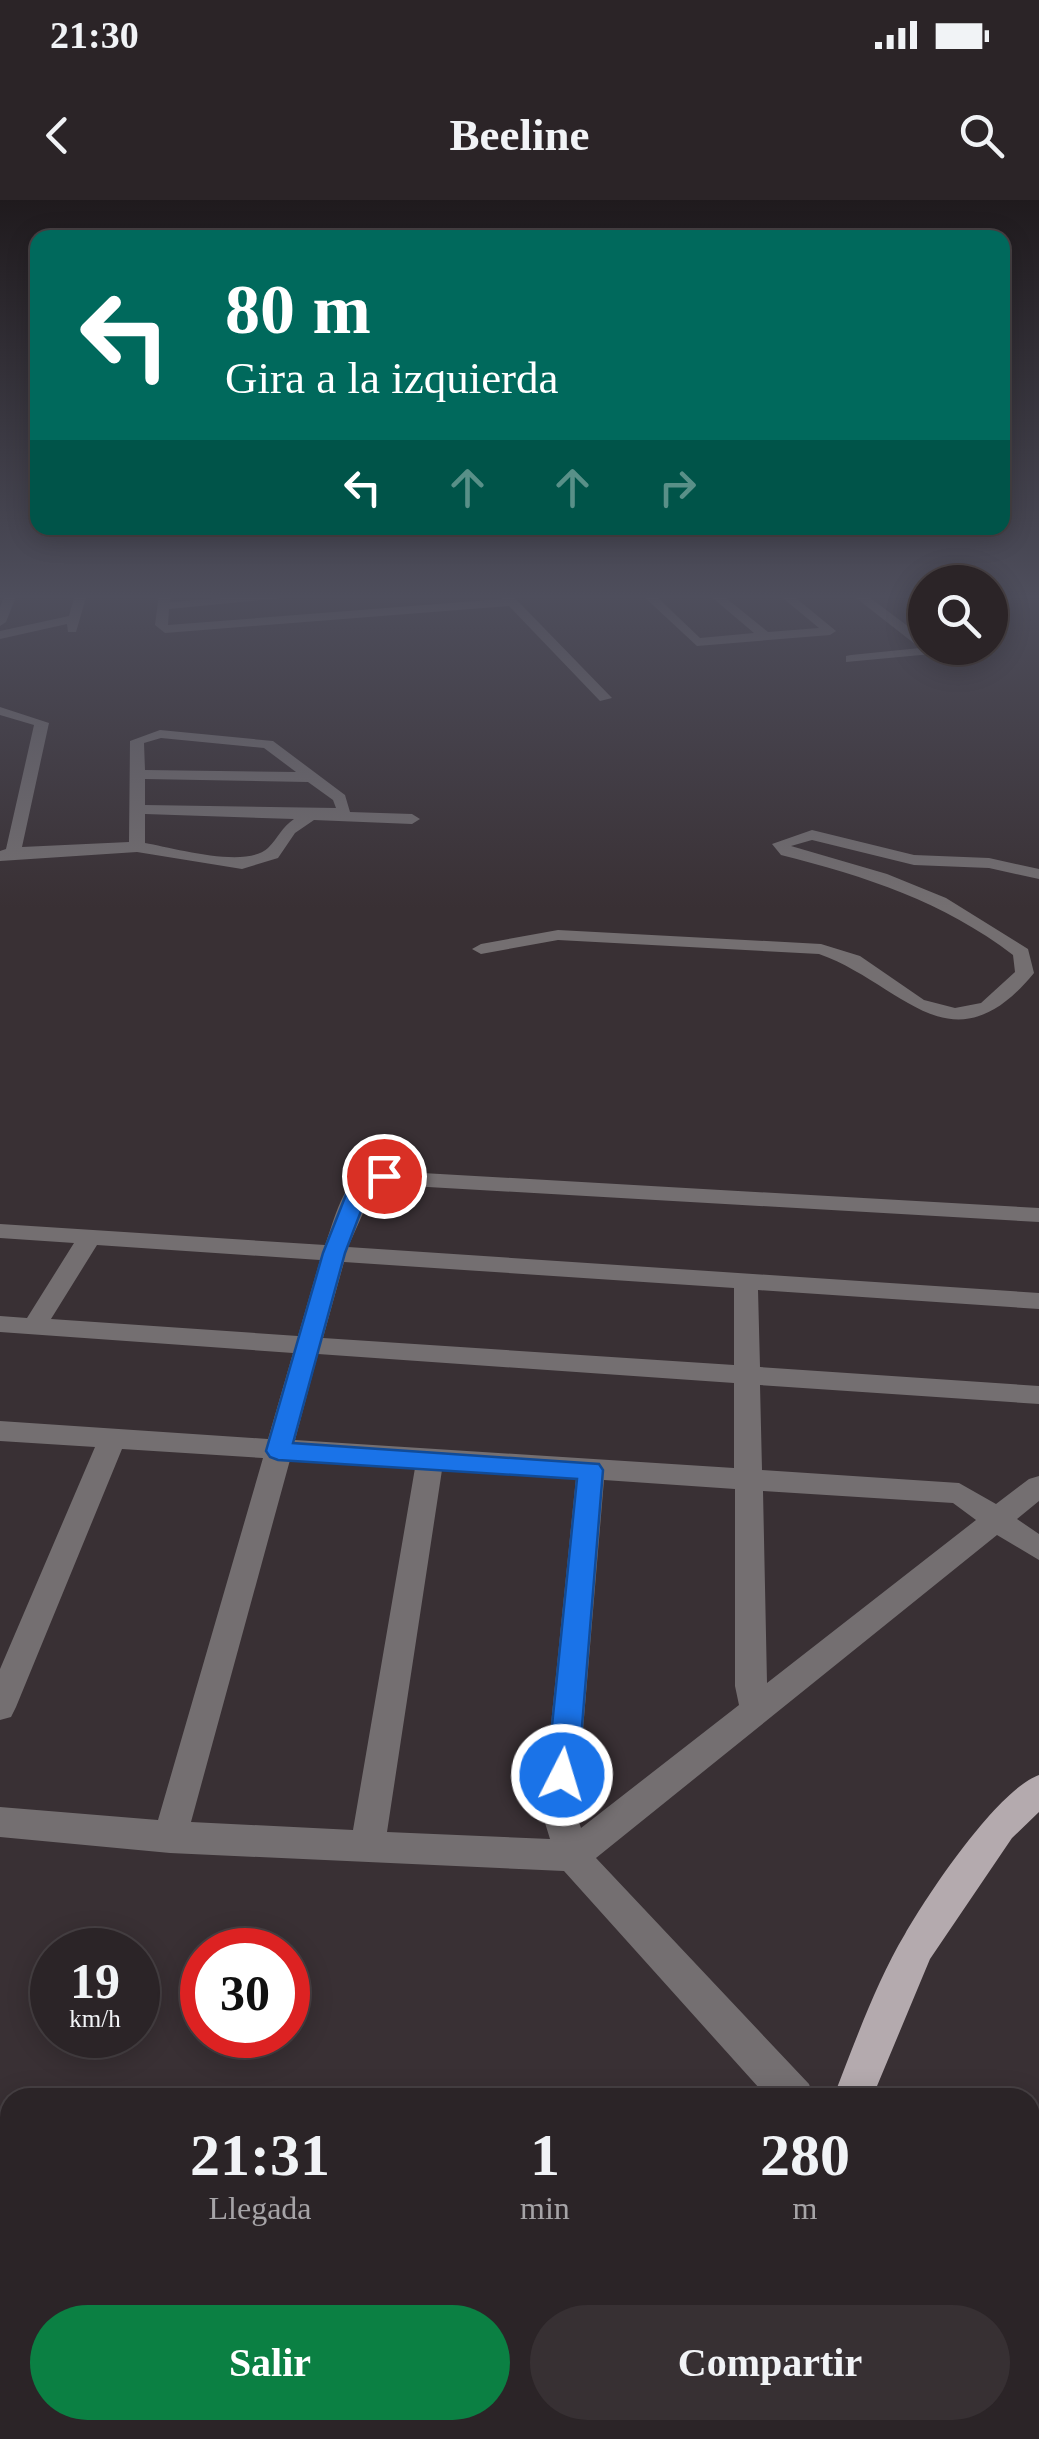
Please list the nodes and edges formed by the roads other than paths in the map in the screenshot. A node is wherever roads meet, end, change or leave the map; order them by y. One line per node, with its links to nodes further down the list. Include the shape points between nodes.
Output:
1 (0, 711): 9 (street, via 42,723)
2 (138, 774): 3 (street); 3 (street, via 137,740 160,734 260,742); 4 (street)
3 (311, 778): 5 (street, via 340,798)
4 (135, 809): 6 (street); 8 (street)
5 (339, 814): 6 (street); 7 (street)
6 (312, 815): 8 (street, via 259,861)
7 (412, 820)
8 (136, 847): 9 (street)
9 (8, 854)
10 (1039, 874): 11 (street, via 990,863 914,860 812,835 780,844 926,892 1022,953 1024,972 988,1008 955,1014 917,1004 852,960 820,949 574,935)
11 (481, 949)
12 (1039, 1215): 15 (street, via 384,1176 360,1187)
13 (0, 1231): 14 (street)
14 (90, 1237): 15 (street); 19 (street)
15 (334, 1253): 16 (street); 20 (street)
16 (746, 1281): 17 (street); 21 (street)
17 (1039, 1301)
18 (0, 1324): 19 (street)
19 (34, 1326): 20 (street)
20 (310, 1343): 21 (street); 25 (street)
21 (747, 1374): 22 (street); 28 (street)
22 (1039, 1395)
23 (0, 1431): 24 (street)
24 (112, 1439): 25 (street); 32 (street)
25 (278, 1451): 26 (street); 36 (street)
26 (430, 1460): 27 (street); 37 (street)
27 (590, 1470): 28 (street); 38 (street, via 559,1813)
28 (749, 1480): 30 (street, via 960,1494); 33 (street)
29 (1039, 1486): 30 (street)
30 (997, 1519): 31 (street); 33 (street)
31 (1039, 1549)
32 (0, 1707)
33 (756, 1710): 38 (street)
34 (1039, 1790): 40 (main road, via 1000,1827 917,1947)
35 (0, 1822): 36 (street)
36 (170, 1837): 37 (street)
37 (368, 1846): 38 (street)
38 (572, 1856): 39 (street)
39 (786, 2088)
40 (856, 2088)

